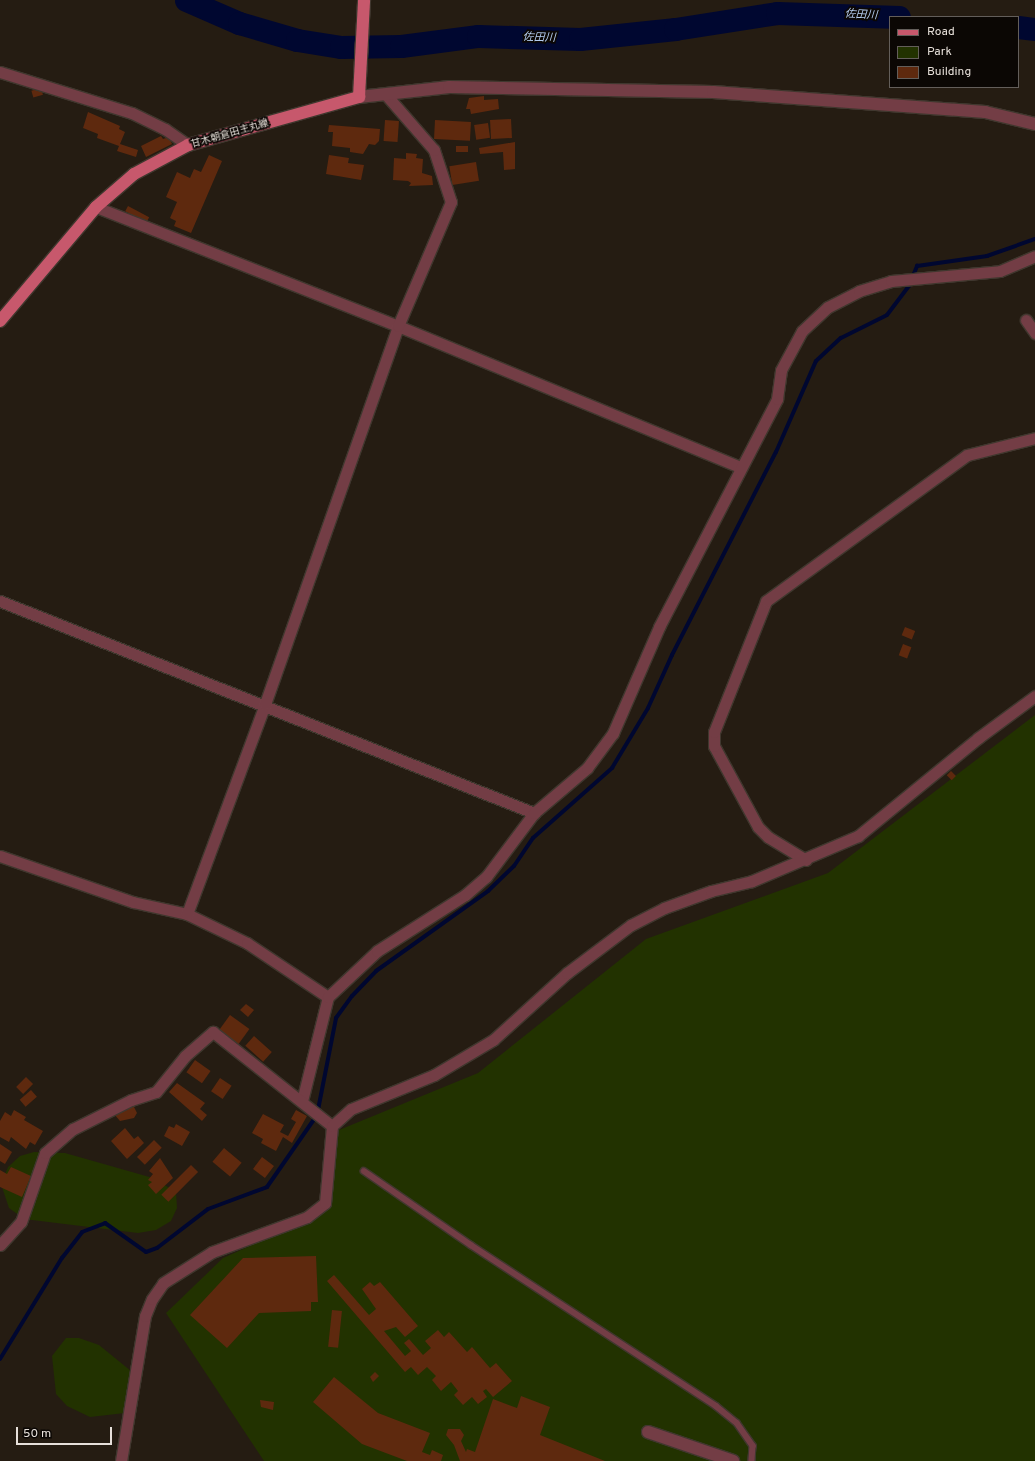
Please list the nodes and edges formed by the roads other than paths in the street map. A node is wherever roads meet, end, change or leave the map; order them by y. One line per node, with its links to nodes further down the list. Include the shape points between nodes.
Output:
1 (364, 0): 4 (main road)
2 (0, 72): 6 (street, via 132,113)
3 (386, 96): 4 (street); 5 (street, via 448,87 713,92 985,112); 11 (street, via 434,150 451,202)
4 (359, 98): 6 (main road, 甘木朝倉田主丸線)
5 (1035, 124)
6 (188, 145): 7 (main road, 甘木朝倉田主丸線, via 134,174)
7 (96, 207): 10 (main road, 甘木朝倉田主丸線); 11 (street)
8 (1035, 256): 14 (street, via 1000,271 891,281 859,291 828,307 802,331 784,363 777,399)
9 (1026, 320): 12 (street)
10 (0, 321)
11 (398, 326): 14 (street); 17 (street)
12 (1035, 333)
13 (1035, 438): 20 (street, via 967,455 766,601 714,732 714,746 758,827 768,837)
14 (740, 467): 18 (street, via 659,627 613,733 587,768)
15 (0, 601): 17 (street)
16 (1035, 696): 20 (street, via 978,738 858,836)
17 (265, 704): 18 (street); 21 (street)
18 (534, 813): 22 (street, via 486,877 465,895 377,951)
19 (0, 856): 21 (street, via 133,902)
20 (806, 860): 24 (street, via 752,881 670,906 631,925 567,973 493,1040 434,1075 350,1109)
21 (187, 914): 22 (street, via 247,943)
22 (328, 997): 23 (street)
23 (302, 1101): 24 (street); 26 (street, via 213,1032 185,1056 156,1092 132,1100 73,1129 45,1153 21,1222)
24 (332, 1126): 28 (street, via 325,1203 307,1217 212,1252 163,1283 152,1299 145,1316)
25 (364, 1171): 30 (lane, via 471,1245 716,1406 737,1423 753,1446)
26 (0, 1245)
27 (648, 1432): 29 (street)
28 (121, 1461)
29 (733, 1461)
30 (752, 1461)

